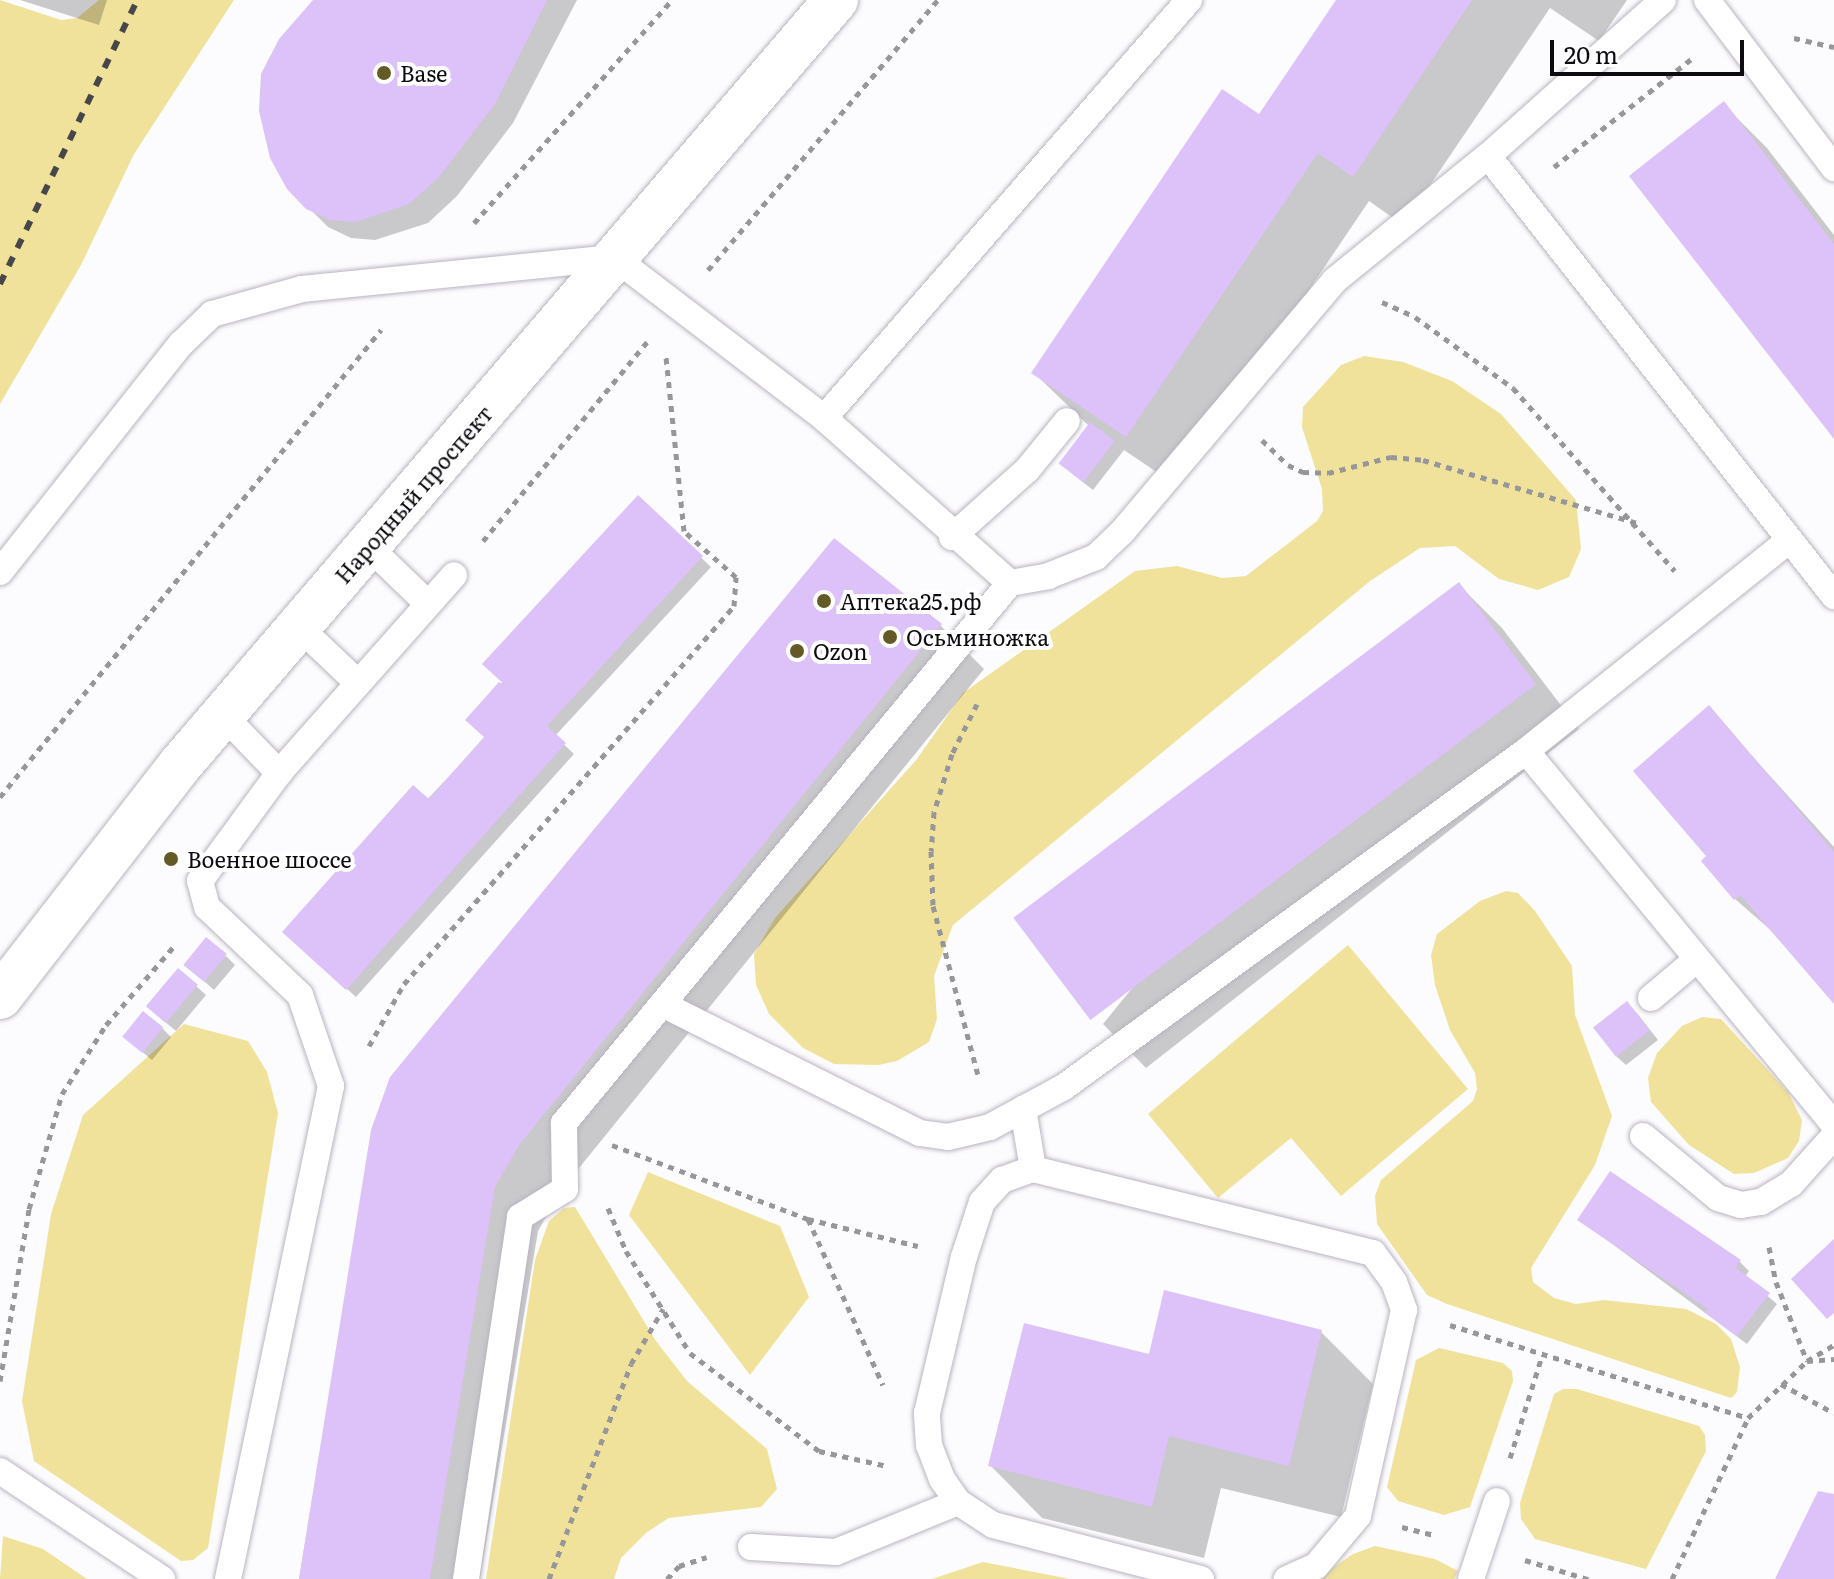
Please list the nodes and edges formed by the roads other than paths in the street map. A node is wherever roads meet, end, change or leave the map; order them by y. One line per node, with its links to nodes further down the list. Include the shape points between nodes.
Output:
1 (836, 0): 7 (main road, Народный проспект)
2 (1189, 0): 8 (lane)
3 (1663, 0): 5 (lane)
4 (1707, 0): 6 (lane)
5 (1488, 156): 11 (lane); 15 (lane, via 1334,281 1096,557 1048,576)
6 (1834, 168)
7 (615, 258): 8 (lane, via 671,314); 12 (main road, Народный проспект); 13 (lane, via 302,289 212,314 181,344)
8 (824, 418): 10 (lane)
9 (1067, 421): 10 (lane, via 1027,470)
10 (952, 537): 15 (lane)
11 (1787, 542): 16 (lane); 21 (lane)
12 (368, 546): 17 (lane); 18 (main road, Народный проспект)
13 (0, 572)
14 (454, 575): 17 (lane)
15 (1010, 583): 26 (lane)
16 (1834, 596)
17 (428, 604): 19 (lane)
18 (299, 627): 19 (lane); 20 (main road, Народный проспект)
19 (357, 682): 22 (lane)
20 (223, 715): 22 (lane); 24 (main road, Народный проспект)
21 (1526, 751): 23 (lane); 27 (lane, via 1064,1087)
22 (279, 773): 37 (lane, via 200,881 207,907 300,995 331,1086)
23 (1696, 960): 25 (lane); 28 (lane)
24 (4, 977)
25 (1651, 998)
26 (662, 1004): 27 (lane, via 920,1133 948,1137 990,1127); 38 (lane, via 564,1123 565,1189 520,1217)
27 (1023, 1109): 31 (lane)
28 (1834, 1125)
29 (1643, 1136): 30 (lane, via 1718,1198 1741,1205 1761,1202 1791,1184)
30 (1834, 1136)
31 (1033, 1169): 34 (lane, via 1002,1180 982,1202 927,1413 929,1445); 40 (lane, via 1373,1253 1394,1282 1404,1310 1358,1516 1316,1566)
32 (0, 1471): 36 (lane)
33 (1497, 1501): 41 (lane)
34 (958, 1502): 35 (lane, via 836,1552); 39 (lane, via 993,1525)
35 (751, 1547)
36 (162, 1579)
37 (228, 1579)
38 (466, 1579)
39 (1201, 1579)
40 (1287, 1579)
41 (1471, 1579)

